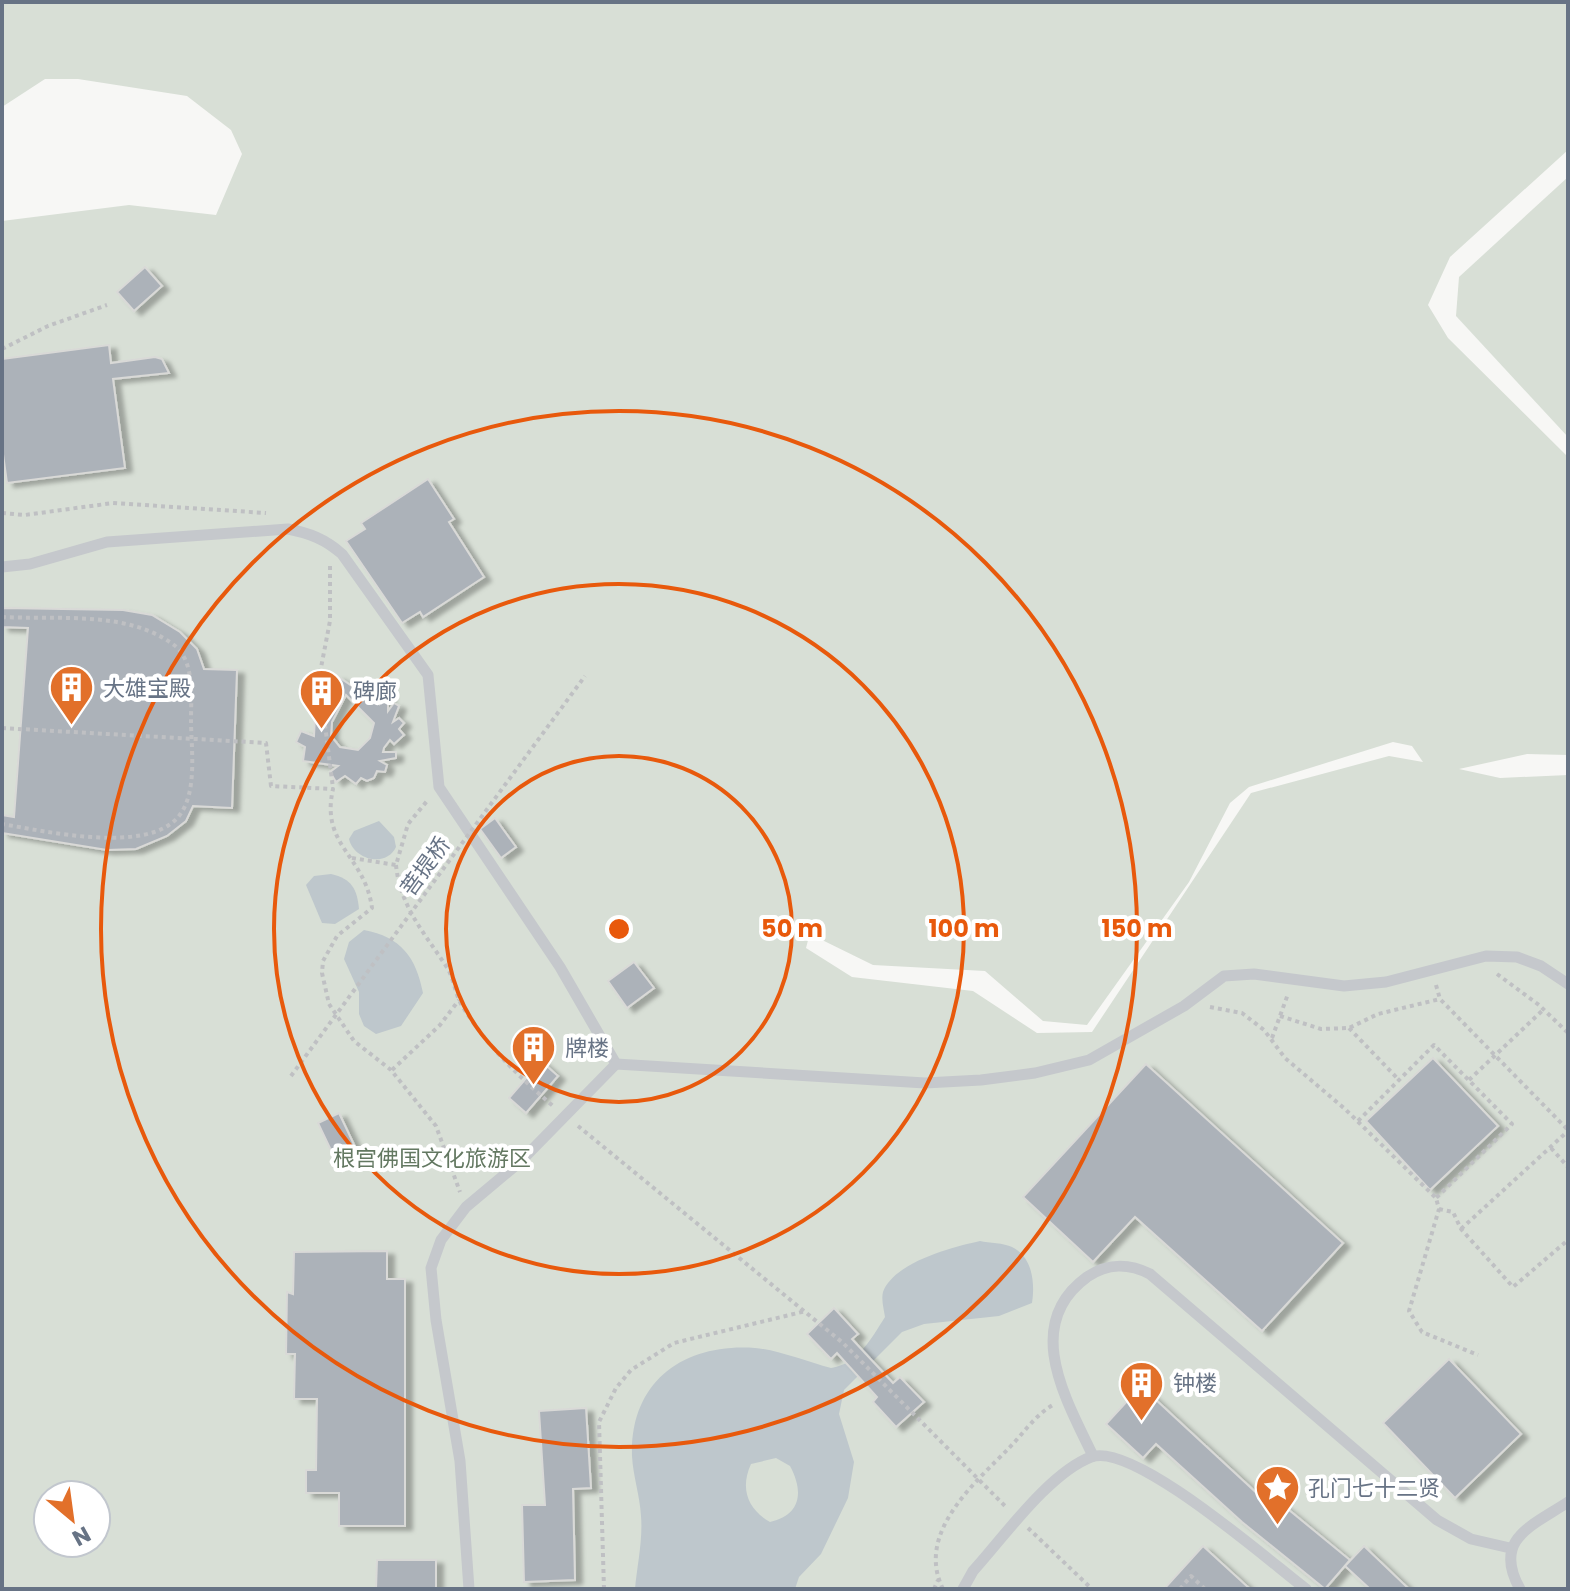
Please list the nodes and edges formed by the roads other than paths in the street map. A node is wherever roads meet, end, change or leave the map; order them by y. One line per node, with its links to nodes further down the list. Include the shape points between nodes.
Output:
1 (2, 567): 3 (lane, via 107,542 286,529 330,544 428,675 439,787 560,967)
2 (1568, 984): 3 (lane, via 1517,957 1476,958 1386,982 1344,986 1254,974 1224,976 1184,1006 1089,1060 981,1080 925,1083)
3 (616, 1064): 7 (lane, via 521,1161 466,1207 441,1240 431,1268 460,1461)
4 (1093, 1456): 6 (lane, via 1053,1362 1055,1329 1069,1293 1102,1268 1135,1267 1150,1274 1437,1520 1471,1539); 8 (lane, via 1063,1474 973,1571); 9 (lane, via 1122,1459 1176,1488)
5 (1568, 1502): 6 (lane)
6 (1510, 1548): 10 (lane, via 1510,1565)
7 (469, 1589)
8 (963, 1589)
9 (1306, 1589)
10 (1520, 1589)

